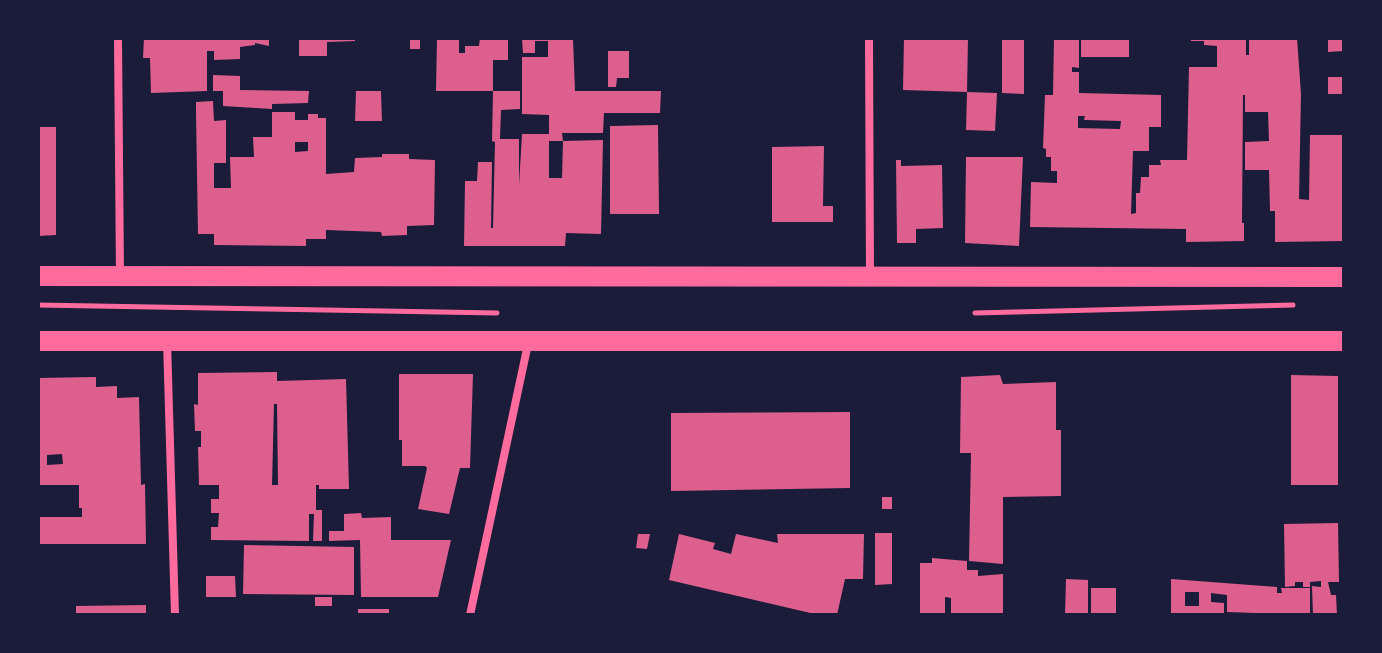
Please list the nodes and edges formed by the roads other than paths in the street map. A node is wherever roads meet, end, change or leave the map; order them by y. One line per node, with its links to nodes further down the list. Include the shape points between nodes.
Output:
1 (118, 38): 4 (street)
2 (869, 38): 5 (street)
3 (38, 276): 4 (main road)
4 (120, 277): 5 (main road)
5 (870, 277): 6 (main road)
6 (1344, 277)
7 (529, 339): 8 (main road); 10 (main road); 12 (street)
8 (167, 340): 9 (main road); 11 (street)
9 (38, 341)
10 (1344, 341)
11 (175, 615)
12 (470, 615)

